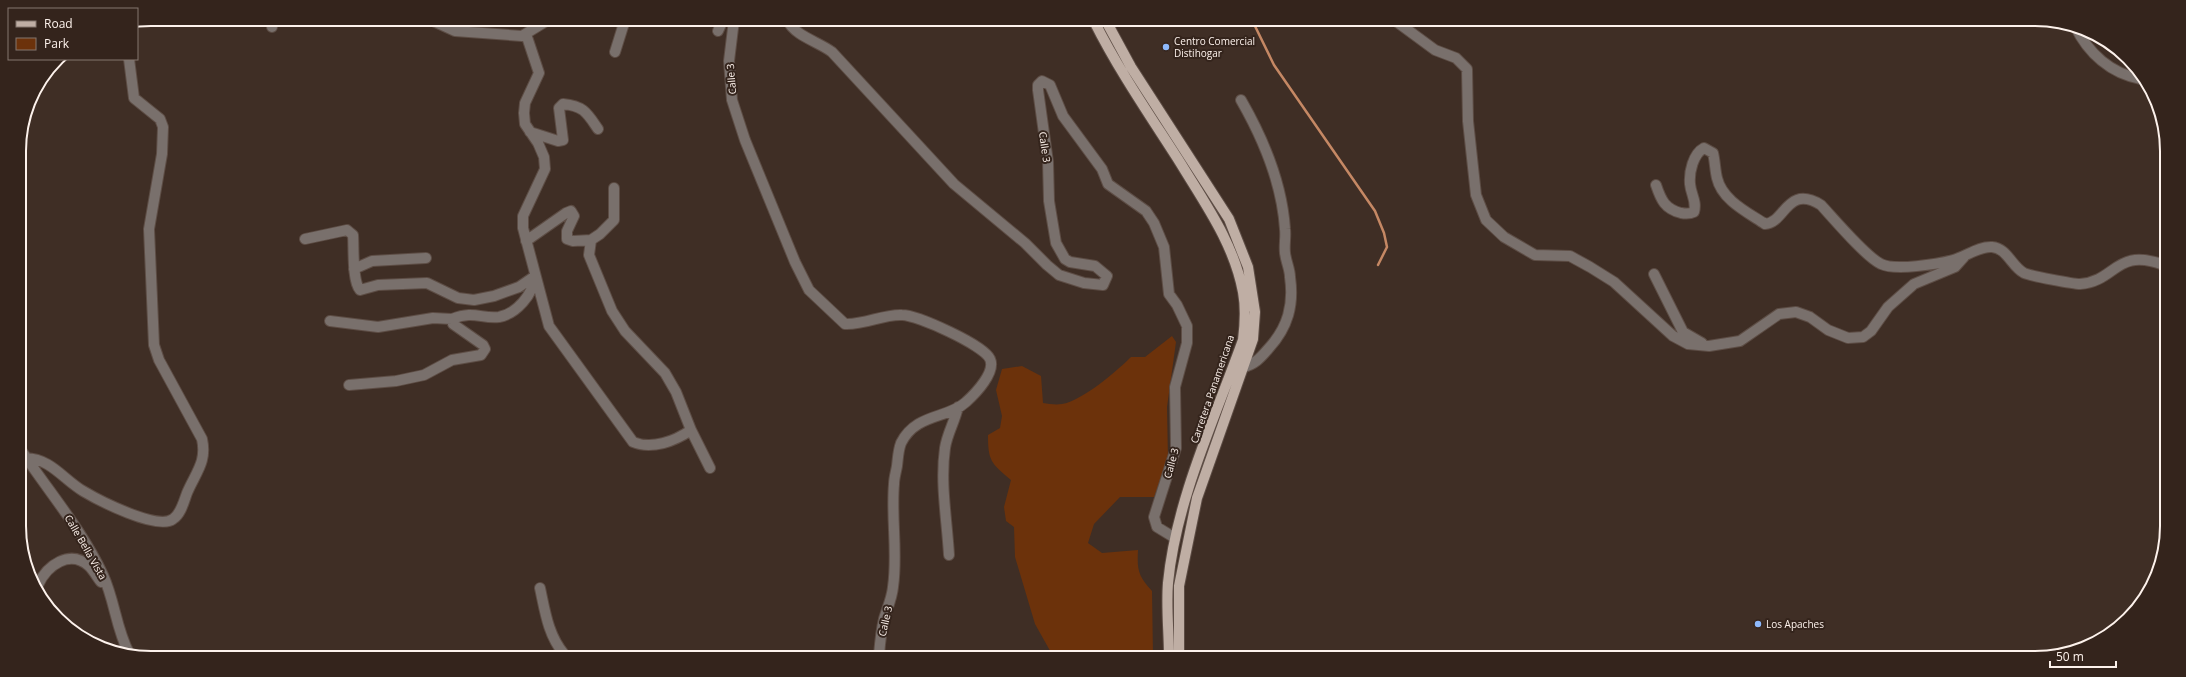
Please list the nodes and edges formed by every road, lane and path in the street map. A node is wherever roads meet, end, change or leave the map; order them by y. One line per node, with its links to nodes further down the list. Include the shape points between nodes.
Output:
1 (444, 26): 11 (street, via 455,31 522,36)
2 (539, 26): 11 (street)
3 (623, 26): 13 (street)
4 (720, 26): 10 (street)
5 (733, 26): 35 (street, Calle 3, via 729,61 732,100 748,147 809,290 845,324 903,314 946,330 980,348 990,359 991,366 981,385 966,403)
6 (792, 26): 40 (street, Calle 3, via 797,32 832,52 954,184 1025,243 1059,276 1096,285 1104,285 1107,276 1095,266 1065,259 1056,243 1038,90 1038,85 1042,81 1050,85 1063,116 1102,169 1108,184 1146,211 1164,247 1169,294 1187,326 1187,343 1175,387 1176,448 1154,517 1157,527)
7 (1097, 26): 40 (main road, Carretera Panamericana, via 1122,73 1219,224 1243,292 1243,340 1186,496)
8 (1109, 26): 33 (main road, via 1131,67 1229,218 1244,255 1256,312 1253,339)
9 (1402, 26): 32 (street, via 1435,50 1456,58 1467,69 1468,121 1476,195 1486,220 1493,228 1515,245 1535,255 1574,258 1614,282 1674,336 1688,344)
10 (718, 31)
11 (526, 34): 18 (street, via 539,73 525,103 525,124)
12 (2080, 35): 15 (street, via 2087,48 2098,58 2117,72)
13 (615, 52)
14 (130, 60): 37 (street, via 134,98 160,119 164,127 149,229 154,345 159,360 202,439 204,457 179,513 171,521 162,523 115,508 81,490 43,460)
15 (2135, 77)
16 (1241, 100): 33 (street, via 1258,129 1270,157 1284,217 1285,254 1290,278 1288,322 1278,339 1259,359)
17 (598, 129): 18 (street, via 587,112 576,106 563,104 559,108 563,140 558,141)
18 (530, 132): 23 (street, via 544,157 545,169 523,216)
19 (1656, 185): 25 (street, via 1667,208 1684,213 1694,212 1695,201 1690,174 1693,160 1699,150 1704,148 1713,153 1716,177 1723,191 1735,204 1765,224 1773,222 1788,205 1805,199 1821,205 1881,264 1888,267 1929,265)
20 (614, 188): 22 (street, via 614,220)
21 (305, 238): 27 (street, via 351,231)
22 (591, 240): 23 (street, via 567,239 567,231 574,216 571,211); 36 (street, via 589,255 612,311 625,331 665,373 676,392)
23 (526, 241): 29 (street)
24 (426, 258): 27 (street, via 372,261)
25 (1964, 258): 26 (street, via 1983,248 1993,247 2002,250 2023,273 2079,284 2093,282 2116,266 2131,260 2141,258); 32 (street, via 1955,267 1914,284 1888,307 1871,331 1863,336 1848,338 1796,312 1779,314 1740,341)
26 (2160, 264)
27 (354, 269): 29 (street, via 360,290 378,285 427,283 458,298 474,300 519,287)
28 (1654, 274): 32 (street, via 1683,332)
29 (534, 277): 30 (street, via 534,286 513,311 499,317 473,314); 36 (street, via 554,337 632,442 642,446 662,443 674,440)
30 (452, 319): 31 (street, via 433,318 378,328); 34 (street, via 457,328 484,345 485,349 481,354 452,360 424,376)
31 (330, 321)
32 (1709, 346)
33 (1243, 367): 49 (main road, via 1197,498 1179,586)
34 (349, 385)
35 (958, 407): 41 (street, via 945,446 943,470); 47 (street, Calle 3, via 927,419 913,428 907,433 897,455 894,484 896,549 893,588 884,620)
36 (691, 430): 39 (street)
37 (26, 455)
38 (26, 457): 44 (street, Calle Bella Vista, via 72,520 103,574)
39 (710, 468)
40 (1175, 538): 48 (main road, Carretera Panamericana, via 1168,584)
41 (949, 555)
42 (40, 582): 44 (street, via 56,563 65,559 78,559 88,566)
43 (540, 588): 46 (street, via 548,623)
44 (110, 592): 45 (street, Calle Bella Vista)
45 (127, 648)
46 (561, 651)
47 (880, 651)
48 (1170, 651)
49 (1179, 651)

